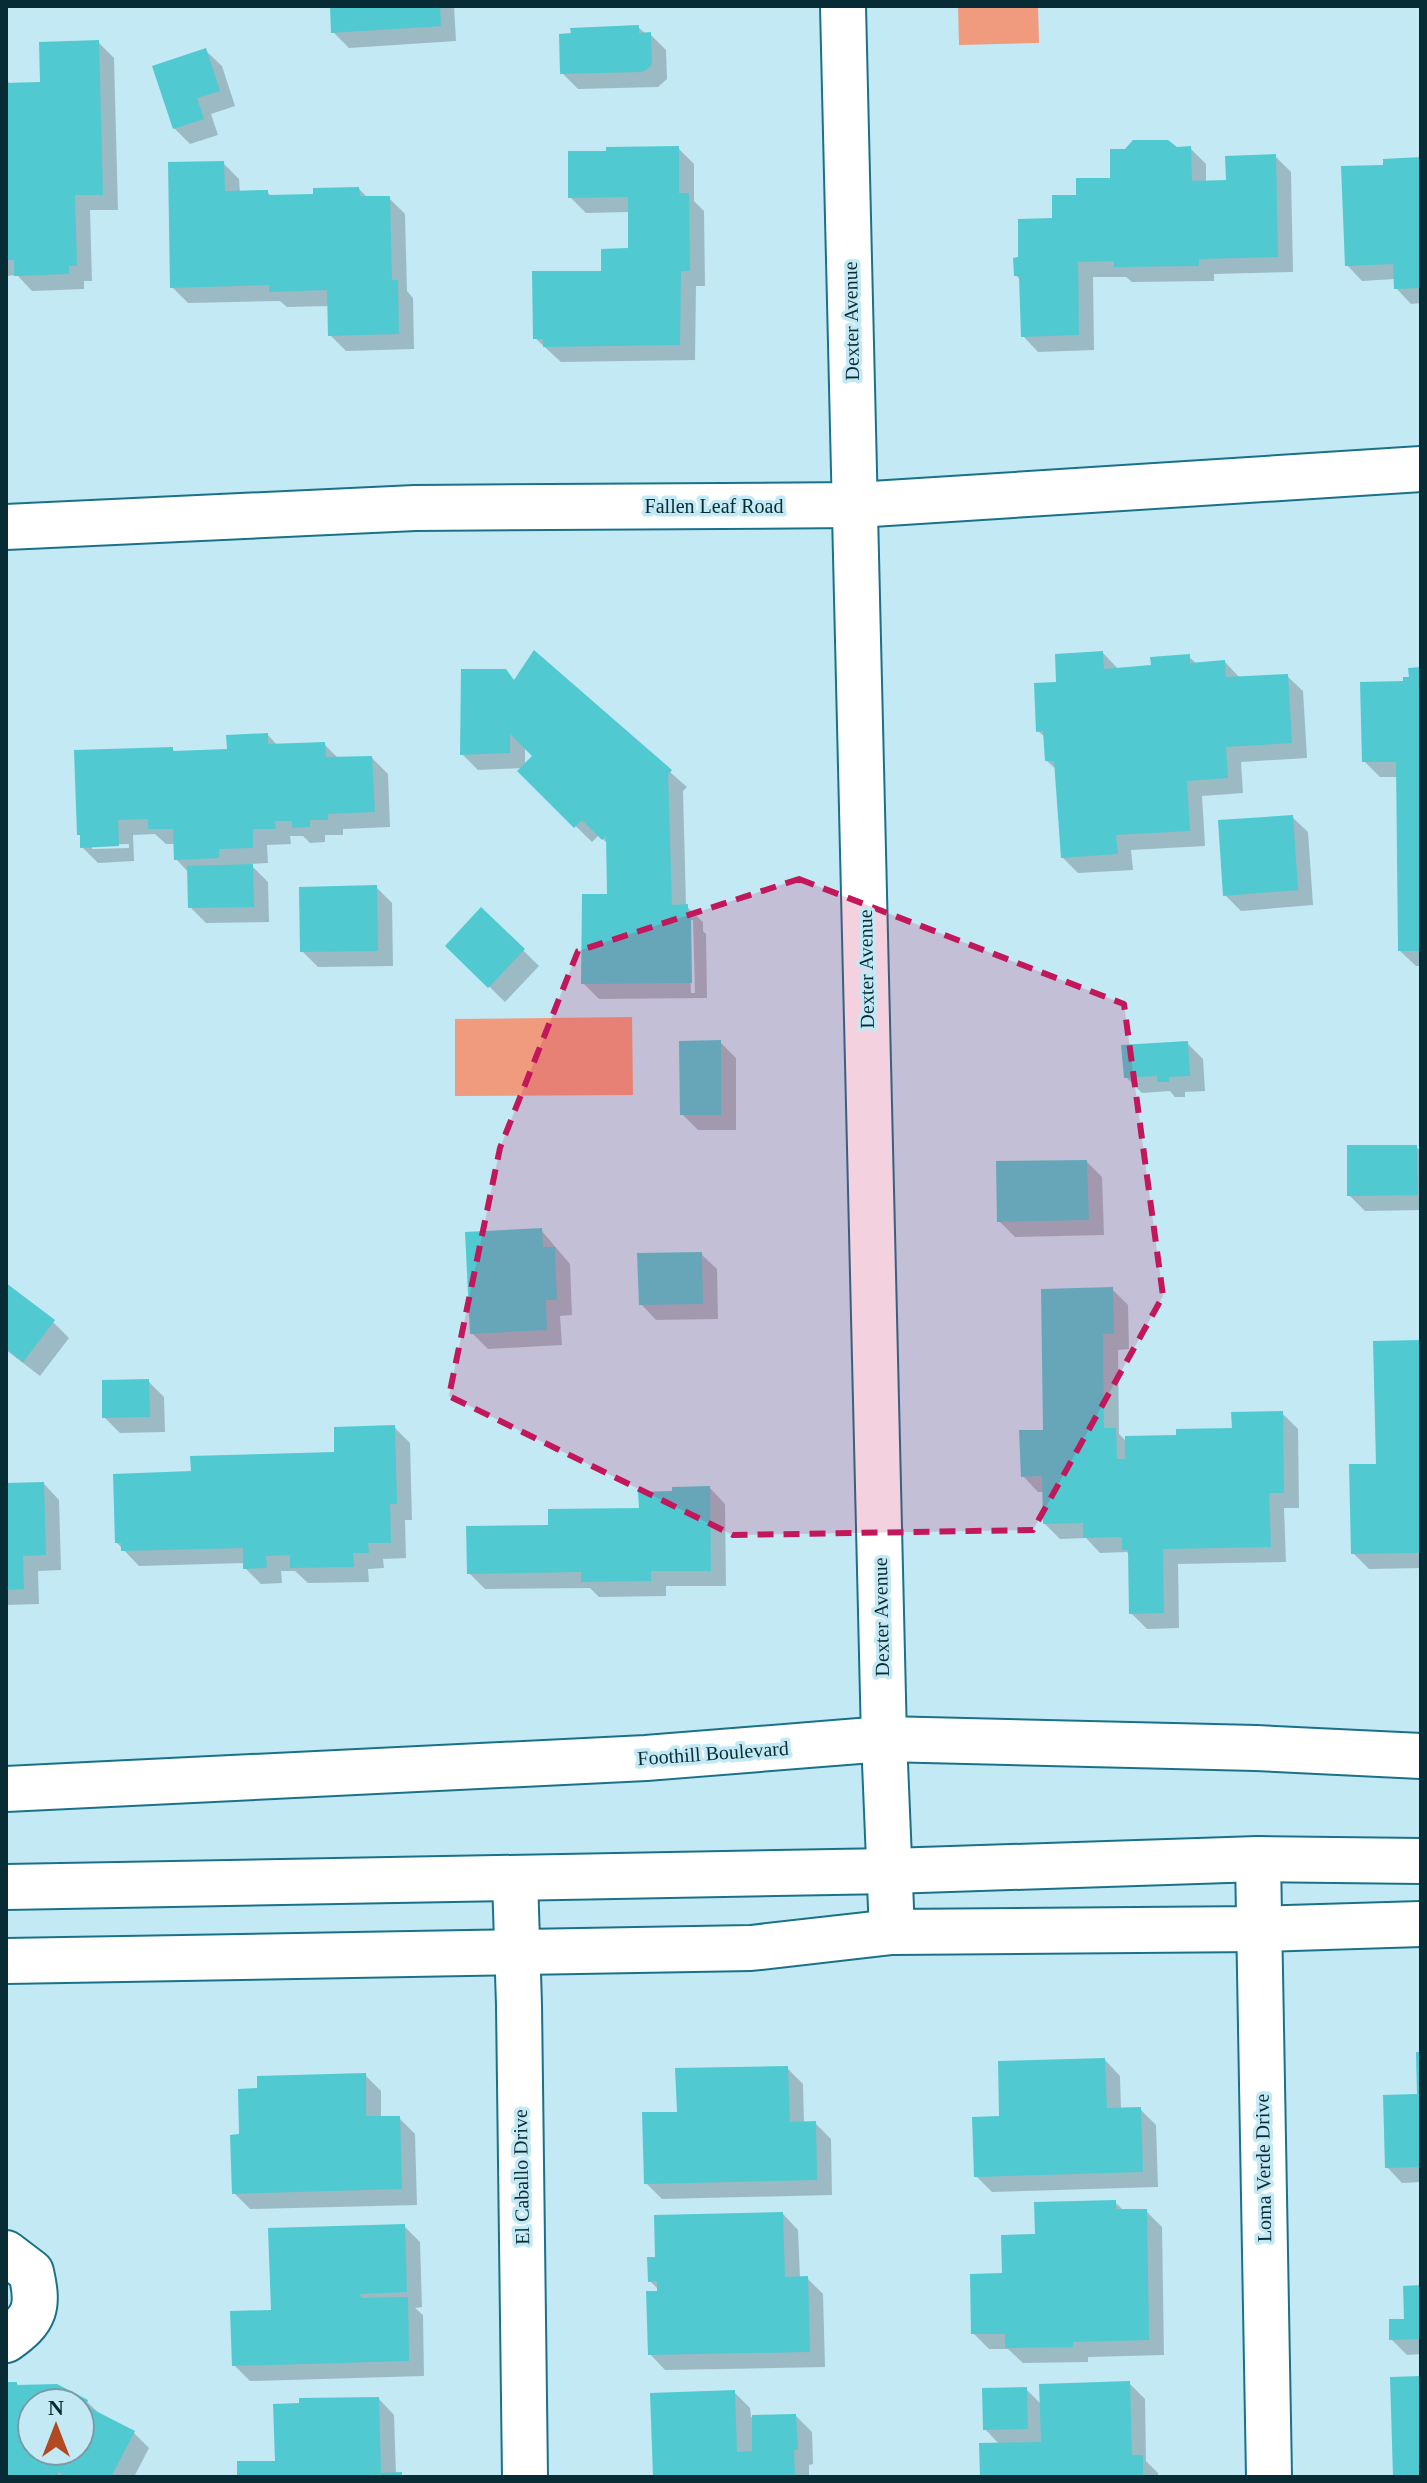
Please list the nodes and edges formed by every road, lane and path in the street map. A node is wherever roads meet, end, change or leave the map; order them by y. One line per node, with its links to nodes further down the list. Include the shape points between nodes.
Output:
1 (843, 6): 3 (street, Dexter Avenue)
2 (1421, 469): 3 (street, Fallen Leaf Road)
3 (856, 505): 4 (street, Fallen Leaf Road, via 415,508); 5 (street, Dexter Avenue)
4 (6, 527)
5 (884, 1739): 6 (street, Foothill Boulevard); 7 (street, Foothill Boulevard, via 646,1758); 10 (street, Dexter Avenue)
6 (1421, 1756)
7 (6, 1789)
8 (1258, 1859): 9 (street); 10 (street); 14 (street, Loma Verde Drive)
9 (1421, 1861)
10 (890, 1871): 11 (street); 15 (street, Dexter Avenue)
11 (515, 1878): 12 (street); 16 (street, El Caballo Drive)
12 (6, 1887)
13 (1421, 1924): 14 (street)
14 (1258, 1929): 15 (street); 21 (street, Loma Verde Drive)
15 (892, 1932): 16 (street, via 751,1948)
16 (517, 1951): 17 (street); 20 (street, El Caballo Drive)
17 (6, 1961)
18 (6, 2253): 19 (street, via 31,2272 37,2297 26,2325)
19 (6, 2340)
20 (525, 2477)
21 (1269, 2477)

